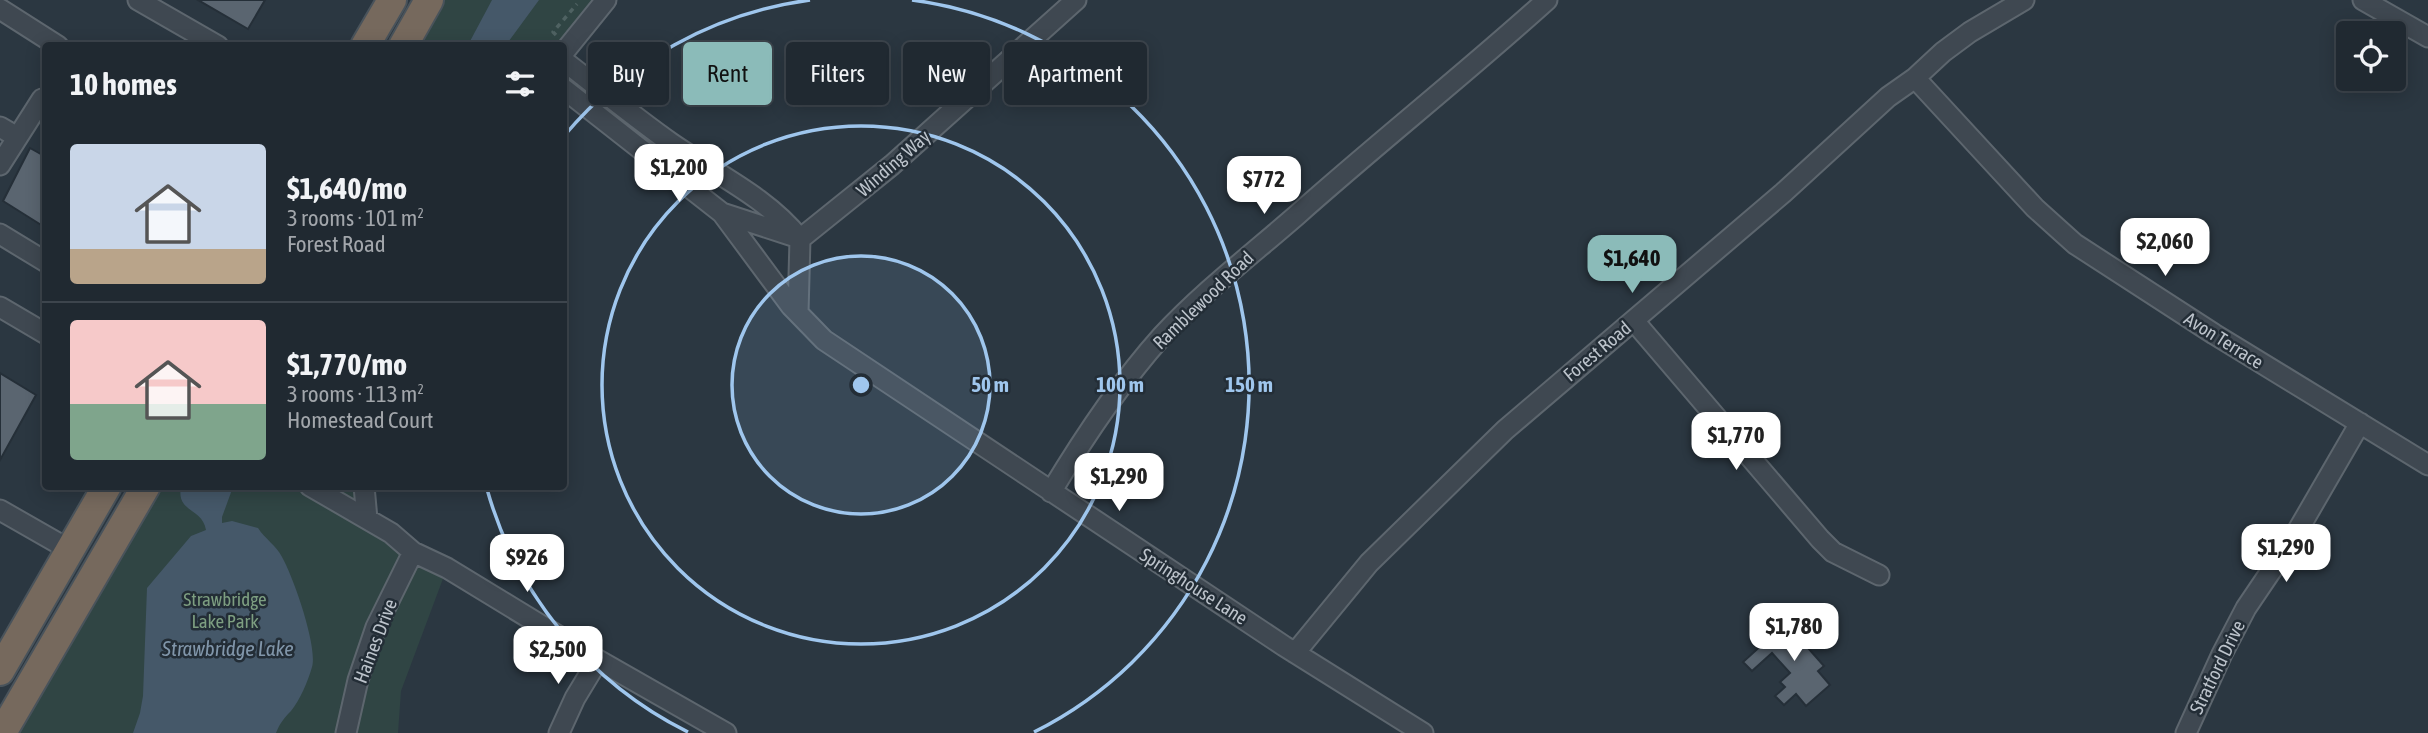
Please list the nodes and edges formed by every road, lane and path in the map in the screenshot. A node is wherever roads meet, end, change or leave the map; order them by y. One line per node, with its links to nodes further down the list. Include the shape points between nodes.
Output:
1 (138, 0): 12 (street)
2 (392, 0): 13 (highway)
3 (429, 0): 14 (highway)
4 (606, 0): 15 (street)
5 (1076, 0): 24 (street, Winding Way, via 892,164)
6 (1547, 0): 36 (street, Ramblewood Road, via 1183,315 1116,393)
7 (2024, 0): 17 (street, Forest Road, via 1970,32)
8 (2363, 0): 10 (street)
9 (0, 9): 11 (street)
10 (2428, 37)
11 (52, 42)
12 (211, 42)
13 (367, 42)
14 (405, 42)
15 (567, 48)
16 (567, 63): 24 (street, via 649,127 761,202)
17 (1915, 78): 28 (street, Forest Road); 30 (street, Avon Terrace, via 2035,208 2075,244)
18 (567, 91): 22 (street, Springhouse Lane)
19 (42, 100): 20 (street)
20 (8, 132): 21 (street)
21 (0, 165)
22 (722, 213): 24 (street, Springhouse Lane); 27 (street, Springhouse Lane)
23 (0, 234): 25 (street)
24 (800, 239): 27 (street)
25 (42, 259)
26 (0, 307): 29 (street)
27 (798, 313): 36 (street, Springhouse Lane, via 842,353)
28 (1634, 321): 41 (street, via 1826,545); 42 (street, Forest Road, via 1524,413 1409,522)
29 (42, 332)
30 (2360, 424): 31 (street, Avon Terrace); 50 (street, Stratford Drive, via 2240,619)
31 (2428, 465)
32 (105, 490): 39 (highway)
33 (144, 490): 45 (highway)
34 (317, 490): 38 (street)
35 (364, 490): 38 (street)
36 (1051, 492): 42 (street, Springhouse Lane)
37 (0, 510): 39 (street)
38 (367, 519): 40 (street)
39 (71, 550): 44 (highway)
40 (413, 552): 43 (street); 46 (street, Haines Drive, via 376,627)
41 (1879, 575)
42 (1295, 653): 49 (street, Springhouse Lane)
43 (598, 660): 47 (street); 48 (street)
44 (0, 671)
45 (2, 733)
46 (346, 733)
47 (559, 733)
48 (726, 733)
49 (1423, 733)
50 (2186, 733)

